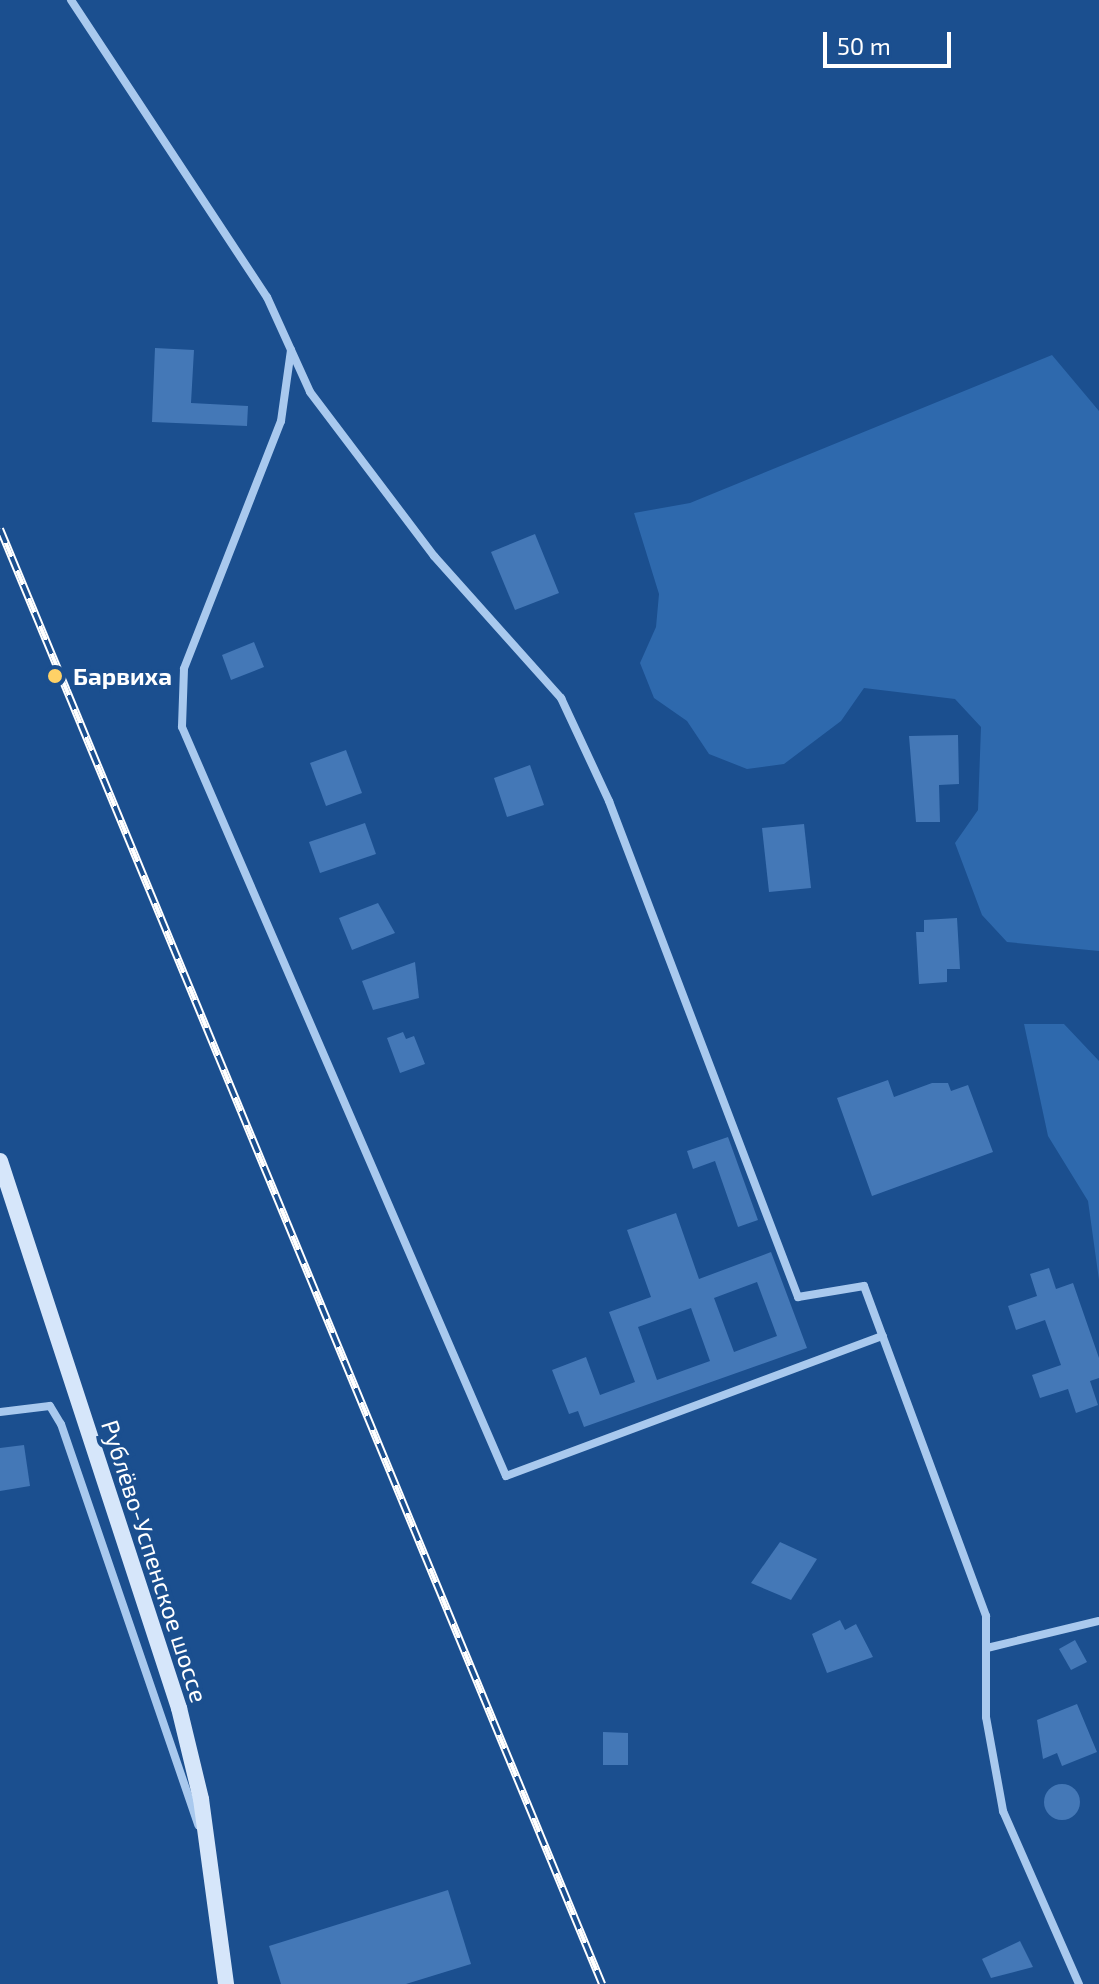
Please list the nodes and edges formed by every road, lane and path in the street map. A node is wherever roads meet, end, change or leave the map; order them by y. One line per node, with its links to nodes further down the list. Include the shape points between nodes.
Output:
1 (71, 0): 2 (street, via 267,297)
2 (291, 350): 4 (street, via 310,392 434,556 561,698 609,801 798,1297 864,1286); 4 (street, via 281,421 184,669 182,727 506,1476)
3 (0, 1161): 8 (main road, Рублёво-Успенское шоссе, via 179,1708)
4 (883, 1336): 7 (street, via 962,1540 986,1616)
5 (0, 1412): 8 (street, via 50,1406)
6 (1099, 1621): 7 (street)
7 (987, 1648): 10 (street, via 986,1717 1003,1811)
8 (209, 1857): 9 (main road, Рублёво-Успенское шоссе)
9 (226, 1984)
10 (1079, 1984)

